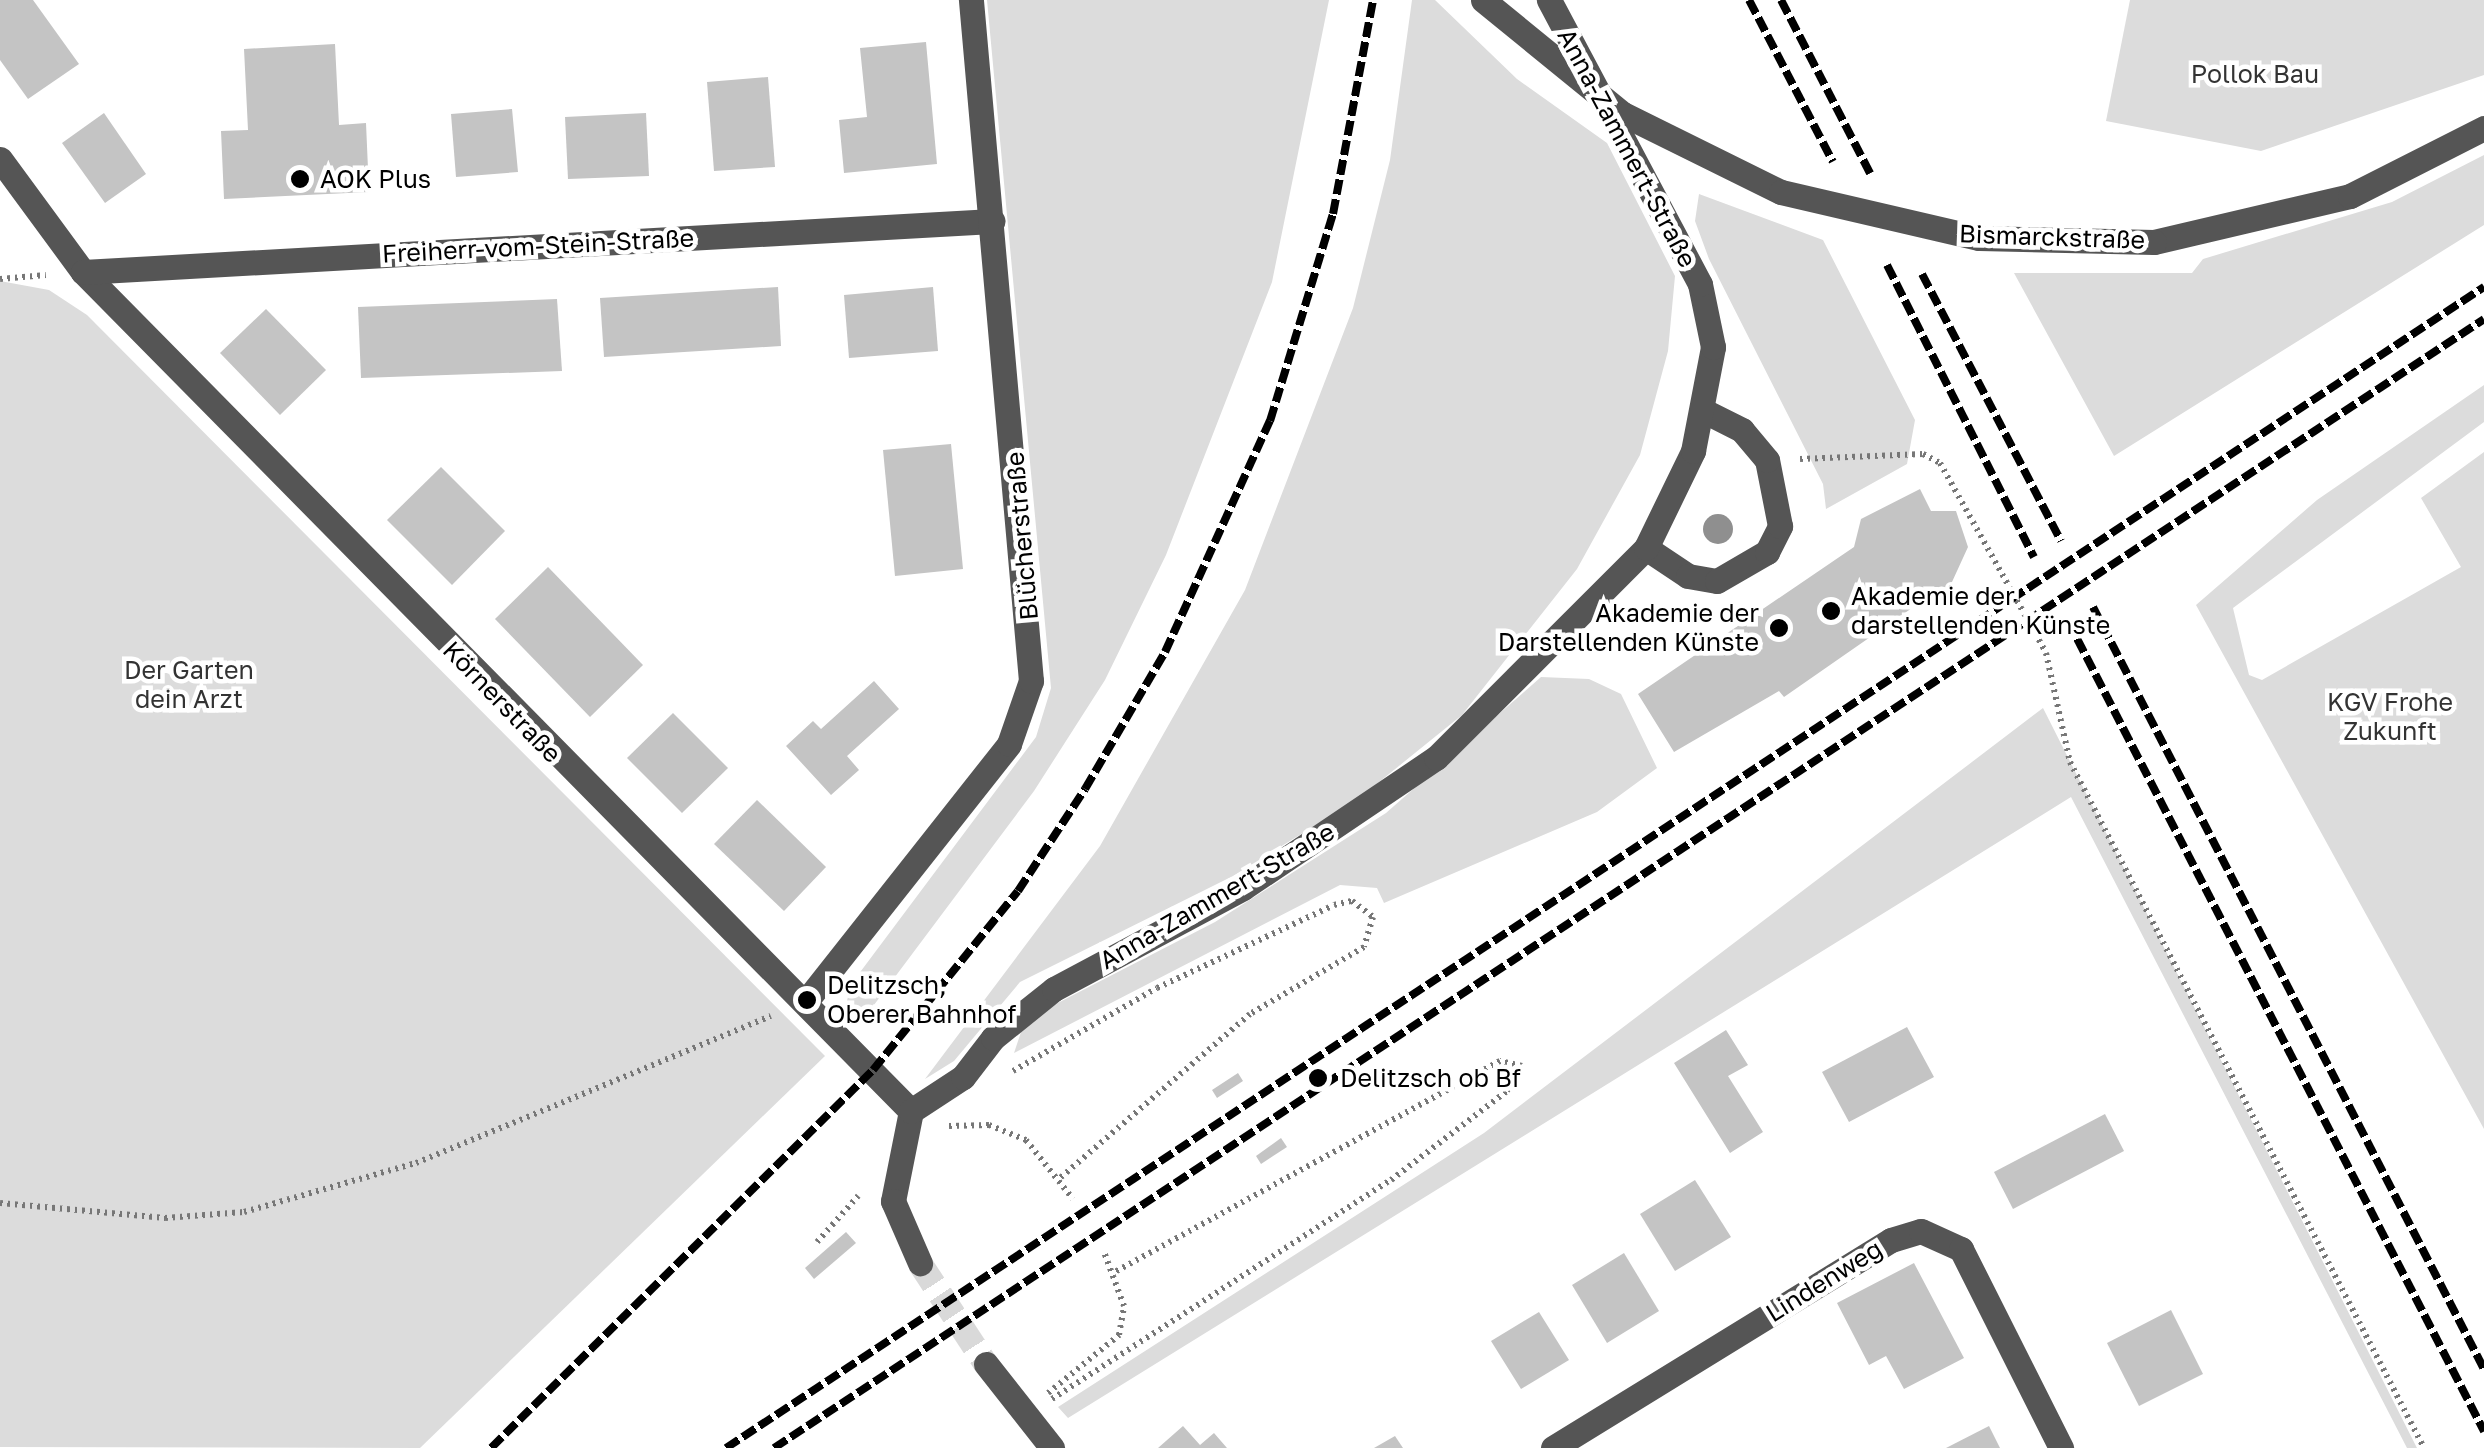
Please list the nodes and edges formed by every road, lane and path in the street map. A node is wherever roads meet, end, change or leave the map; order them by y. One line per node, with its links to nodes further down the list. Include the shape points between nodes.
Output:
1 (971, 0): 6 (street, Blücherstraße)
2 (1483, 0): 4 (street, Bismarckstraße, bridge, via 1623,114 1781,192 1979,238 2154,242 2350,196)
3 (1549, 0): 8 (street, Anna-Zammert-Straße, via 1700,284 1713,347)
4 (2484, 128)
5 (0, 160): 7 (street, Körnerstraße)
6 (993, 221): 7 (street, Freiherr-vom-Stein-Straße); 11 (street, Blücherstraße, via 1031,636 1024,713)
7 (82, 272): 11 (street, Körnerstraße, via 743,949)
8 (1704, 410): 9 (street, via 1742,430); 10 (street, Anna-Zammert-Straße)
9 (1767, 460): 10 (street, via 1780,526 1768,552 1742,572 1717,581 1688,576); 29 (path, via 1923,454 1940,464 2046,653 2070,762)
10 (1646, 548): 13 (street, Anna-Zammert-Straße, via 1436,758 1243,888 1054,989 993,1038 963,1077)
11 (806, 1000): 13 (street, Körnerstraße); 18 (path, via 416,1163 244,1212 166,1218)
12 (1006, 1075): 16 (path, via 1157,988 1334,904 1352,901 1373,917 1364,947 1250,1014)
13 (911, 1111): 15 (street)
14 (958, 1129): 16 (path, via 1009,1131)
15 (894, 1167): 19 (path, via 832,1217); 21 (street, via 900,1230)
16 (1060, 1178): 17 (path)
17 (1073, 1198)
18 (0, 1203)
19 (817, 1242)
20 (1104, 1252): 22 (path)
21 (920, 1263)
22 (1116, 1271): 24 (path, via 1120,1335); 25 (path, via 1500,1062 1522,1066 1507,1091 1391,1180)
23 (986, 1364): 26 (street)
24 (1060, 1376)
25 (1038, 1406)
26 (1052, 1448)
27 (1553, 1448): 28 (street, Lindenweg, via 1891,1240 1922,1231 1961,1249)
28 (2062, 1448)
29 (2424, 1448)

